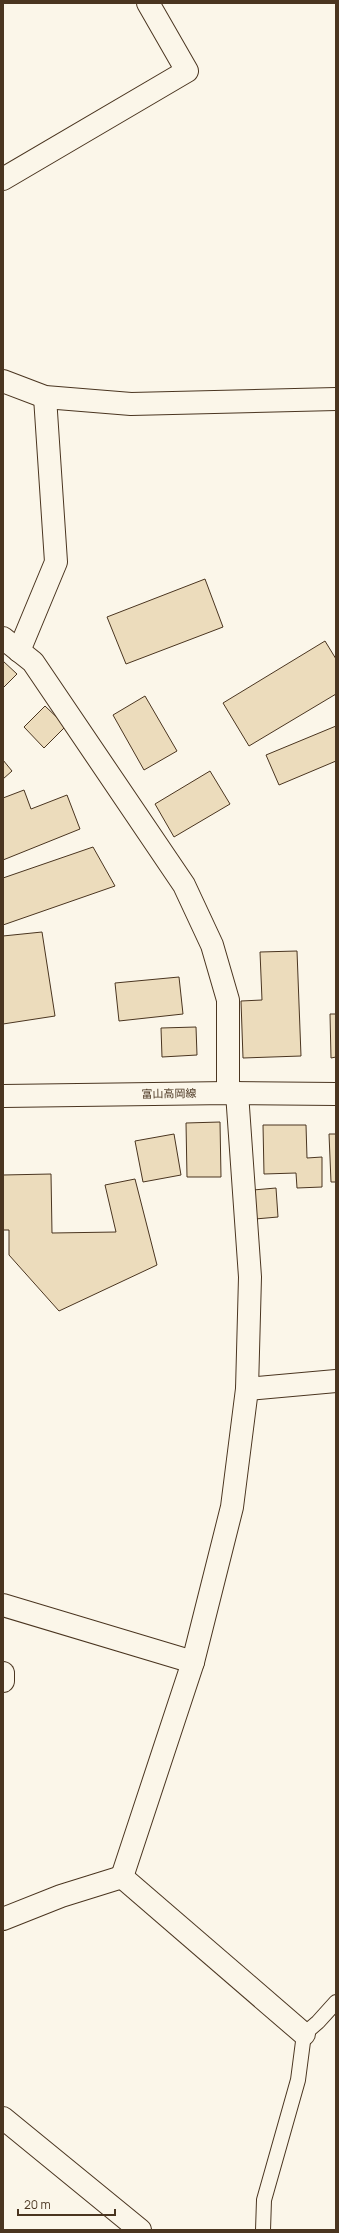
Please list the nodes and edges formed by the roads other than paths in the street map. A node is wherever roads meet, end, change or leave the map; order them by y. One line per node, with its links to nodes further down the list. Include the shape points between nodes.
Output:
1 (148, 3): 2 (street, via 187,71)
2 (3, 179)
3 (3, 381): 4 (street)
4 (45, 397): 5 (street, via 131,404); 6 (street, via 56,562)
5 (336, 399)
6 (11, 644): 7 (street, via 33,662 184,885 212,945 228,1000)
7 (232, 1093): 8 (street, 富山高岡線); 9 (street, 富山高岡線); 11 (street, via 250,1277)
8 (336, 1094)
9 (3, 1096)
10 (336, 1381): 11 (street)
11 (247, 1389): 13 (street, via 232,1506)
12 (3, 1604): 13 (street)
13 (194, 1662): 16 (street)
14 (3, 1673): 15 (street)
15 (3, 1681)
16 (122, 1877): 17 (street, via 60,1896); 19 (street)
17 (3, 1919)
18 (336, 2002): 19 (lane)
19 (304, 2034): 22 (lane, via 298,2080 264,2200)
20 (3, 2118): 21 (street)
21 (140, 2230)
22 (263, 2230)

